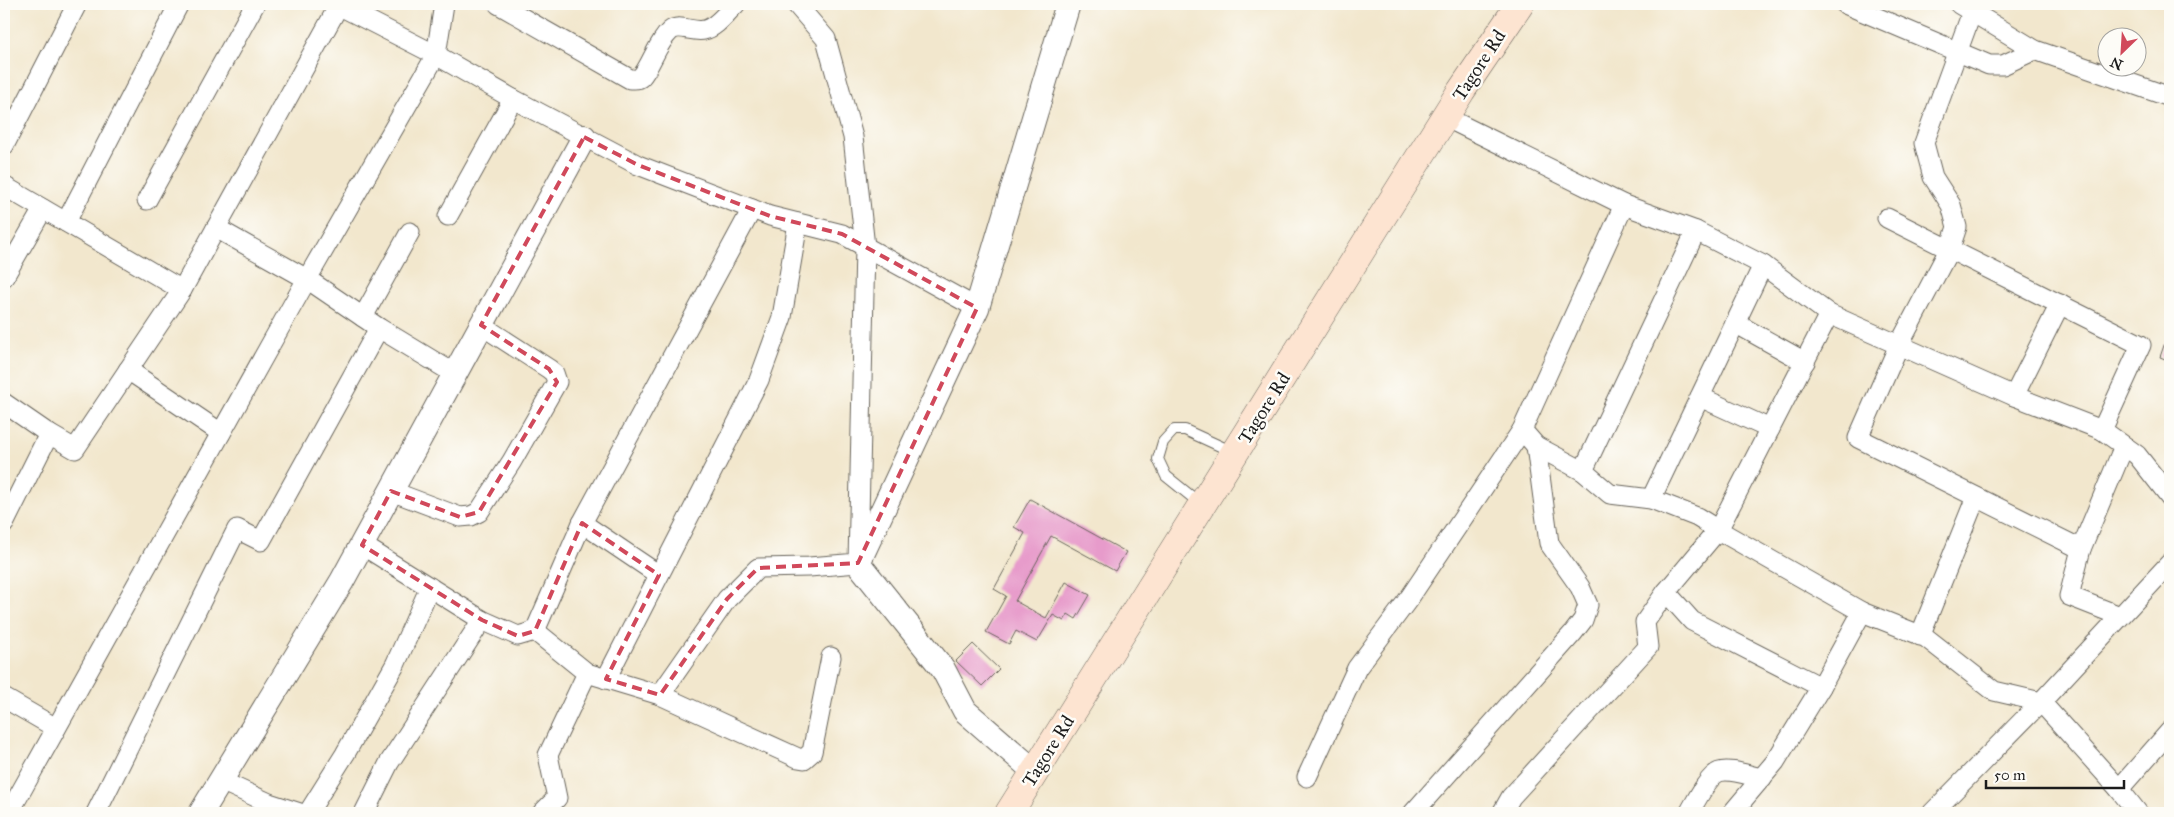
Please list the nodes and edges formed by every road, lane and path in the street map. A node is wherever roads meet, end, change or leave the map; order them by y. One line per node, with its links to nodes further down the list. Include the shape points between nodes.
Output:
1 (76, 4): 20 (street)
2 (180, 4): 28 (street)
3 (255, 4): 22 (street)
4 (444, 4): 15 (street)
5 (498, 4): 6 (street, via 630,79 636,79 671,31 679,28 703,31)
6 (736, 4)
7 (796, 4): 33 (street, via 826,39 853,137)
8 (1068, 4): 40 (street)
9 (1520, 4): 18 (main road, Tagore Rd)
10 (1845, 4): 14 (street)
11 (338, 5): 15 (street); 30 (street)
12 (1965, 8): 13 (street); 14 (street)
13 (2035, 50): 14 (street, via 2003,65 1989,65); 16 (street)
14 (1957, 52): 34 (street, via 1924,143 1933,178 1950,205 1957,227)
15 (436, 55): 17 (street); 37 (street)
16 (2170, 97)
17 (513, 99): 19 (street); 26 (street)
18 (1445, 117): 23 (street); 60 (main road, Tagore Rd)
19 (584, 137): 25 (street, via 638,166); 44 (street)
20 (4, 146)
21 (4, 186): 24 (street)
22 (147, 200)
23 (1624, 205): 31 (street); 54 (street)
24 (43, 209): 28 (street); 36 (street)
25 (752, 209): 29 (street); 67 (street)
26 (448, 216)
27 (1887, 218): 34 (street)
28 (66, 222): 38 (street)
29 (798, 223): 33 (street, via 842,234); 74 (street, via 782,317 759,380)
30 (216, 228): 37 (street); 38 (street)
31 (1696, 231): 35 (street); 61 (street)
32 (410, 232): 42 (street)
33 (865, 247): 40 (street); 73 (street)
34 (1950, 248): 39 (street); 46 (street)
35 (1763, 265): 41 (street); 43 (street)
36 (4, 277)
37 (307, 279): 42 (street); 56 (street)
38 (182, 290): 48 (street)
39 (2060, 304): 50 (street); 55 (street, via 2141,345)
40 (977, 308): 73 (street)
41 (1829, 314): 46 (street); 47 (street)
42 (363, 317): 45 (street)
43 (1736, 323): 47 (street); 51 (street)
44 (482, 325): 49 (street); 62 (street, via 549,369 557,382 479,512 460,516)
45 (379, 328): 49 (street); 98 (street, via 261,541 237,530)
46 (1899, 345): 50 (street); 63 (street, via 1858,438)
47 (1805, 362): 53 (street)
48 (128, 370): 56 (street); 57 (street, via 75,449)
49 (455, 374): 62 (street)
50 (2014, 396): 55 (street)
51 (1700, 397): 53 (street); 65 (street)
52 (4, 403): 57 (street)
53 (1770, 429): 69 (street)
54 (1522, 430): 58 (street); 92 (street, via 1410,597 1357,668)
55 (2102, 430): 59 (street)
56 (221, 433): 89 (street)
57 (49, 434): 68 (street)
58 (1536, 446): 61 (street); 106 (street, via 1549,543 1580,587 1588,605 1583,620)
59 (2124, 446): 64 (street, via 2137,455); 71 (street)
60 (1236, 453): 66 (main road, Tagore Rd); 66 (lane, via 1185,430 1174,430 1163,442 1158,459 1166,476)
61 (1583, 471): 65 (street, via 1610,494)
62 (391, 491): 70 (street)
63 (1976, 497): 71 (street); 81 (street)
64 (2170, 498)
65 (1651, 499): 69 (street, via 1698,517)
66 (1202, 506): 91 (main road, Tagore Rd)
67 (582, 523): 74 (street); 80 (street)
68 (4, 524)
69 (1718, 530): 76 (street); 77 (street)
70 (362, 545): 75 (street); 94 (street)
71 (2081, 548): 78 (street, via 2069,596)
72 (2170, 562): 78 (street)
73 (858, 563): 86 (street, via 758,568 727,599); 91 (street, via 943,669 965,711)
74 (659, 575): 84 (street)
75 (430, 588): 79 (street); 101 (street, via 395,665)
76 (1666, 592): 85 (street, via 1692,621); 107 (street, via 1645,622 1648,647 1511,797)
77 (1862, 612): 81 (street); 85 (street)
78 (2120, 616): 88 (street)
79 (482, 620): 80 (street, via 518,636); 102 (street, via 389,763)
80 (535, 631): 83 (street)
81 (1920, 636): 88 (street, via 1994,691)
82 (831, 657): 86 (street, via 812,752 804,759)
83 (586, 673): 84 (street); 96 (street, via 548,755)
84 (606, 679): 86 (street)
85 (1820, 687): 93 (street)
86 (660, 695)
87 (4, 698): 89 (street)
88 (2041, 702): 95 (street); 110 (street)
89 (56, 728): 97 (street)
90 (2170, 731): 95 (street)
91 (1034, 771): 105 (main road, Tagore Rd)
92 (1307, 777)
93 (1762, 778): 108 (street, via 1718,772 1711,777); 109 (street)
94 (221, 781): 99 (street); 100 (street)
95 (2120, 790): 111 (street)
96 (561, 806): 103 (street); 104 (street)
97 (9, 813)
98 (96, 813)
99 (201, 813)
100 (300, 813)
101 (308, 813)
102 (364, 813)
103 (534, 813)
104 (542, 813)
105 (1009, 813)
106 (1413, 813)
107 (1502, 813)
108 (1689, 813)
109 (1732, 813)
110 (1932, 813)
111 (2138, 813)

